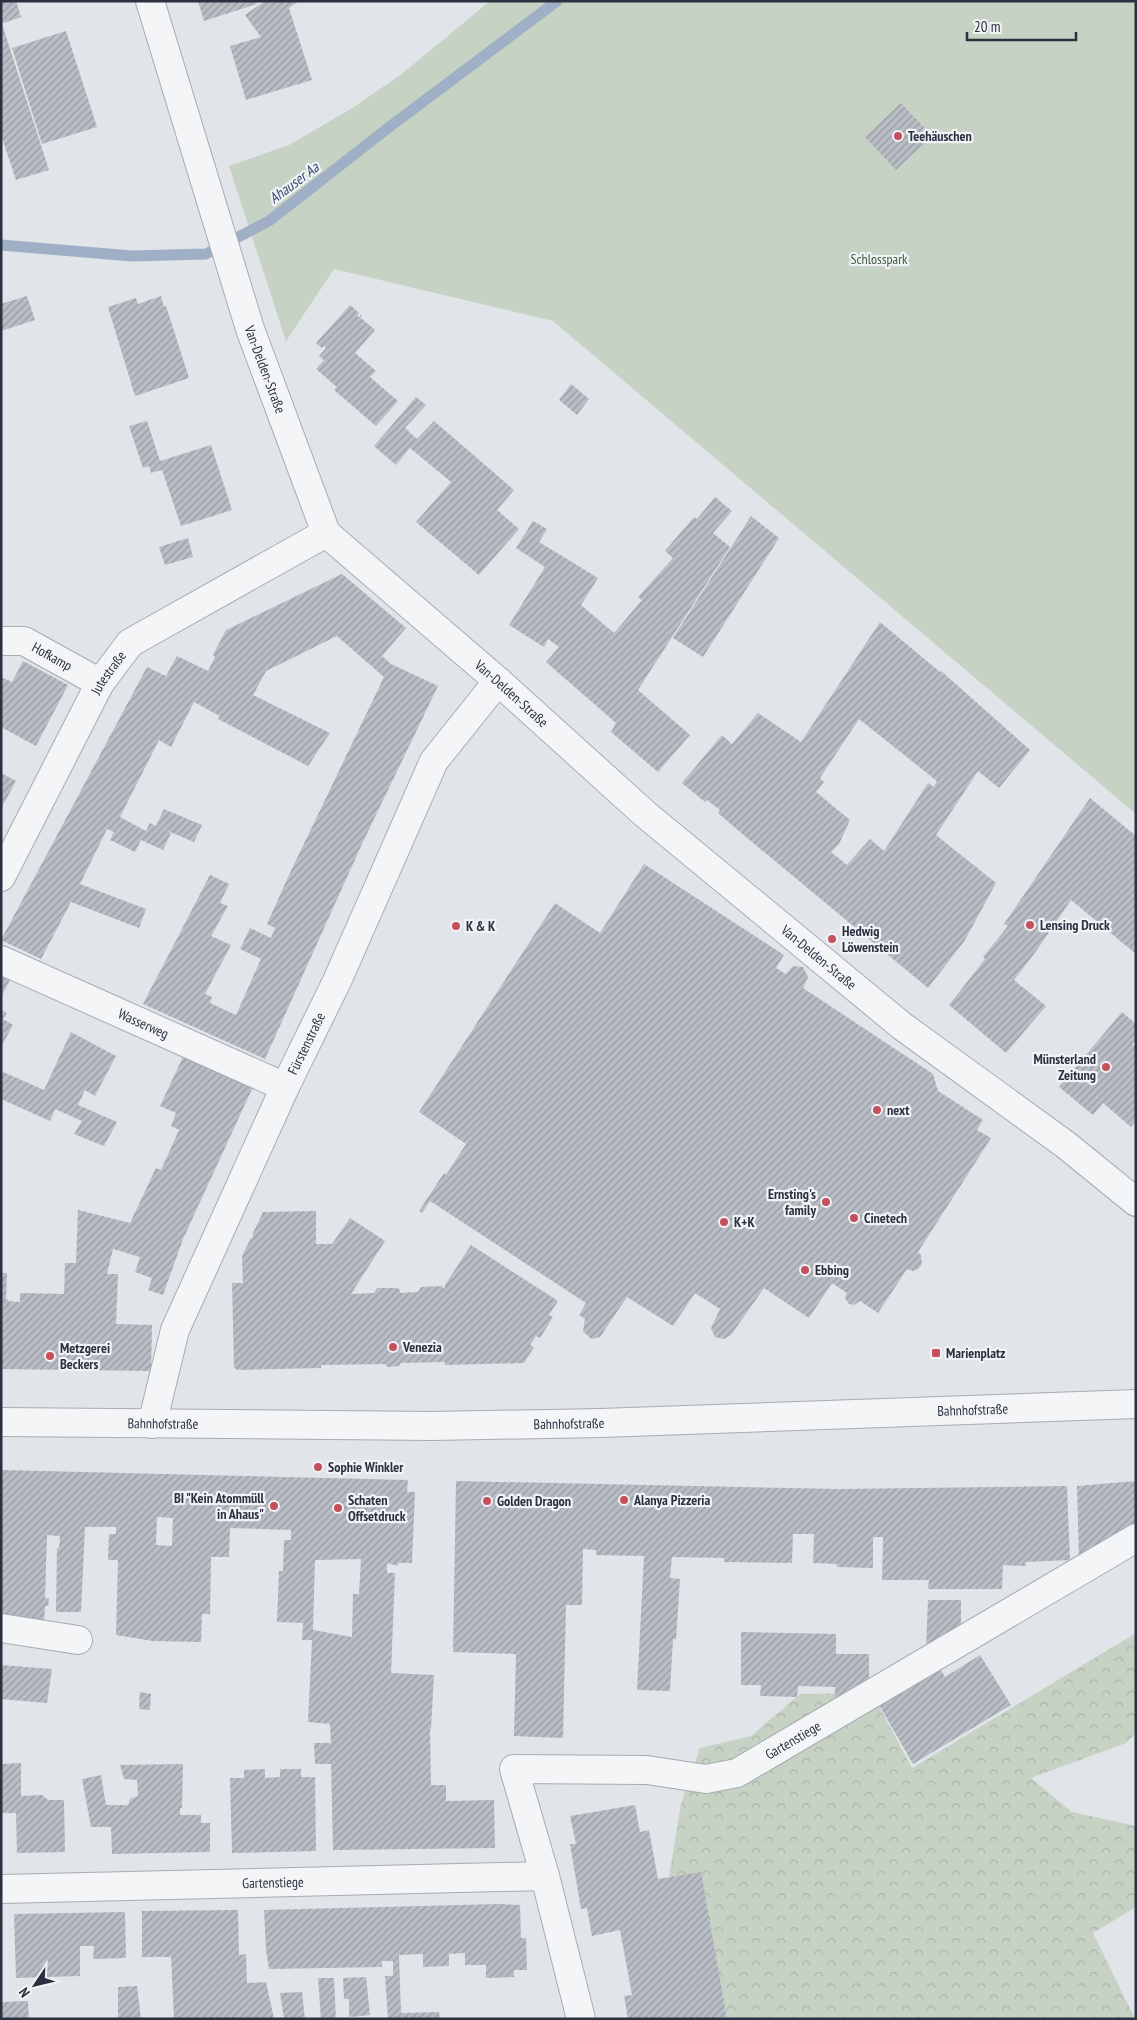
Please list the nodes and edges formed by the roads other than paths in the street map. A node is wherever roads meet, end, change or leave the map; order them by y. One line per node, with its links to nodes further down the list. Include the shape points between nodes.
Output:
1 (150, 1): 2 (street, Van-Delden-Straße, via 250,329)
2 (326, 533): 4 (street, Van-Delden-Straße); 5 (street, Jutestraße, via 130,643)
3 (1, 641): 5 (street, Hofkamp, via 24,641)
4 (498, 681): 8 (street, Fürstenstraße, via 434,761 337,981); 9 (street, Van-Delden-Straße, via 645,814 902,1026 1066,1145)
5 (100, 683): 6 (street, Jutestraße)
6 (1, 876)
7 (1, 960): 8 (street, Wasserweg)
8 (285, 1087): 12 (street, Fürstenstraße, via 175,1330)
9 (1136, 1202)
10 (1136, 1404): 12 (street, Bahnhofstraße, via 601,1423 432,1426)
11 (1, 1422): 12 (street, Bahnhofstraße)
12 (152, 1424)
13 (1136, 1538): 16 (street, Gartenstiege, via 737,1773 706,1779 647,1770 514,1769)
14 (1, 1628): 15 (street)
15 (78, 1640)
16 (545, 1876): 17 (street, Gartenstiege); 18 (street, Gartenstiege)
17 (1, 1889)
18 (581, 2019)

